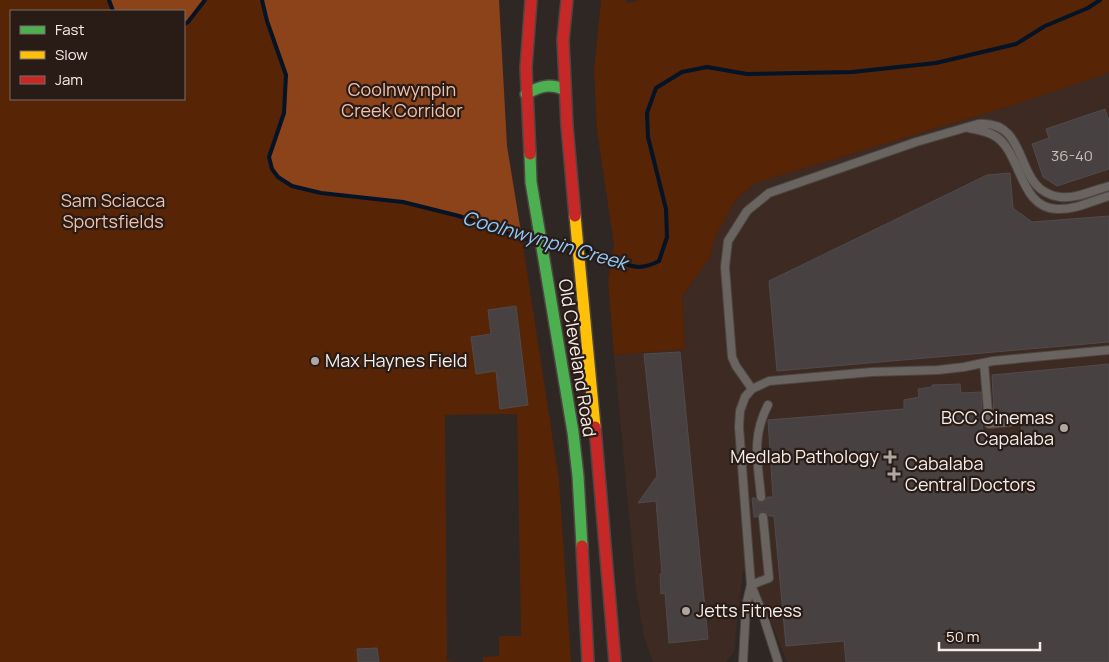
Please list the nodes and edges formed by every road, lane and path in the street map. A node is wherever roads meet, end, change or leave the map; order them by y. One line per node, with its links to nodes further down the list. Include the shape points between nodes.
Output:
1 (532, 0): 4 (main road, Old Cleveland Road)
2 (567, 0): 5 (main road, Old Cleveland Road, via 563,40)
3 (519, 8): 4 (main road)
4 (526, 51): 6 (main road, Old Cleveland Road)
5 (565, 90): 6 (main road, via 548,84); 20 (main road, Old Cleveland Road)
6 (526, 94): 21 (main road, Old Cleveland Road, via 533,199 578,476)
7 (967, 127): 8 (lane, via 989,123 1010,136 1029,176 1042,191 1061,198); 9 (lane, via 988,132 1004,143 1026,188 1044,206 1055,209 1080,206); 12 (lane, via 769,193 747,210 728,241 725,267 732,357)
8 (1109, 186)
9 (1109, 196)
10 (1109, 350): 11 (lane)
11 (984, 363): 12 (lane, via 938,370 872,372 769,382); 14 (lane, via 989,424)
12 (752, 388): 16 (lane, via 740,411)
13 (768, 405): 15 (lane, via 756,441)
14 (1010, 422)
15 (760, 483): 16 (lane); 17 (lane)
16 (743, 485): 19 (lane)
17 (761, 498)
18 (763, 517): 19 (lane, via 769,578)
19 (751, 585): 22 (lane, via 746,606); 23 (lane)
20 (616, 661)
21 (588, 662)
22 (743, 662)
23 (778, 662)

